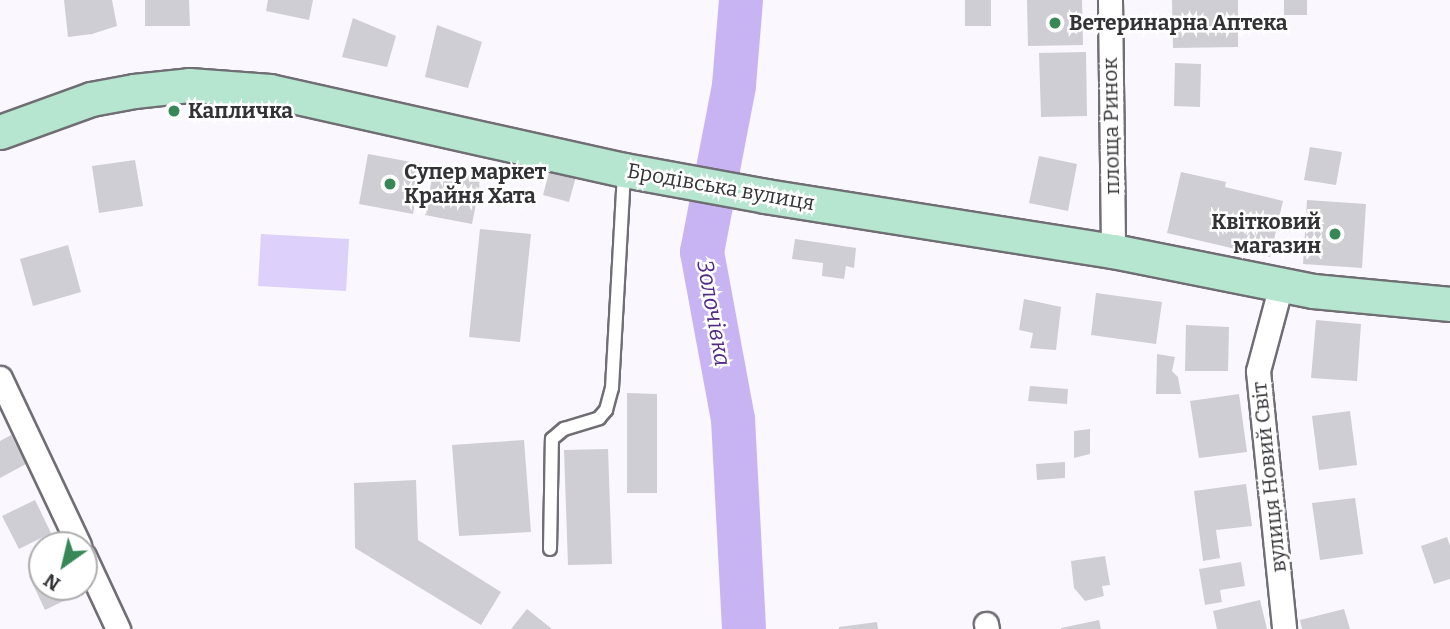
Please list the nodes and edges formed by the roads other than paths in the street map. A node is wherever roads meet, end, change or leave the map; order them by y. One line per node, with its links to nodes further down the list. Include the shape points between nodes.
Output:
1 (1110, 0): 4 (street, площа Ринок)
2 (0, 132): 3 (street, Бродівська вулиця, via 91,99 189,85 270,91)
3 (635, 172): 4 (street, Бродівська вулиця); 9 (lane, via 612,388 599,418 564,429 552,439)
4 (1113, 251): 5 (street, Бродівська вулиця)
5 (1281, 285): 6 (street, Бродівська вулиця); 12 (street, вулиця Новий Світ, via 1258,371)
6 (1450, 304)
7 (0, 378): 8 (street)
8 (72, 531)
9 (550, 549)
10 (98, 586): 11 (street)
11 (118, 629)
12 (1284, 629)

